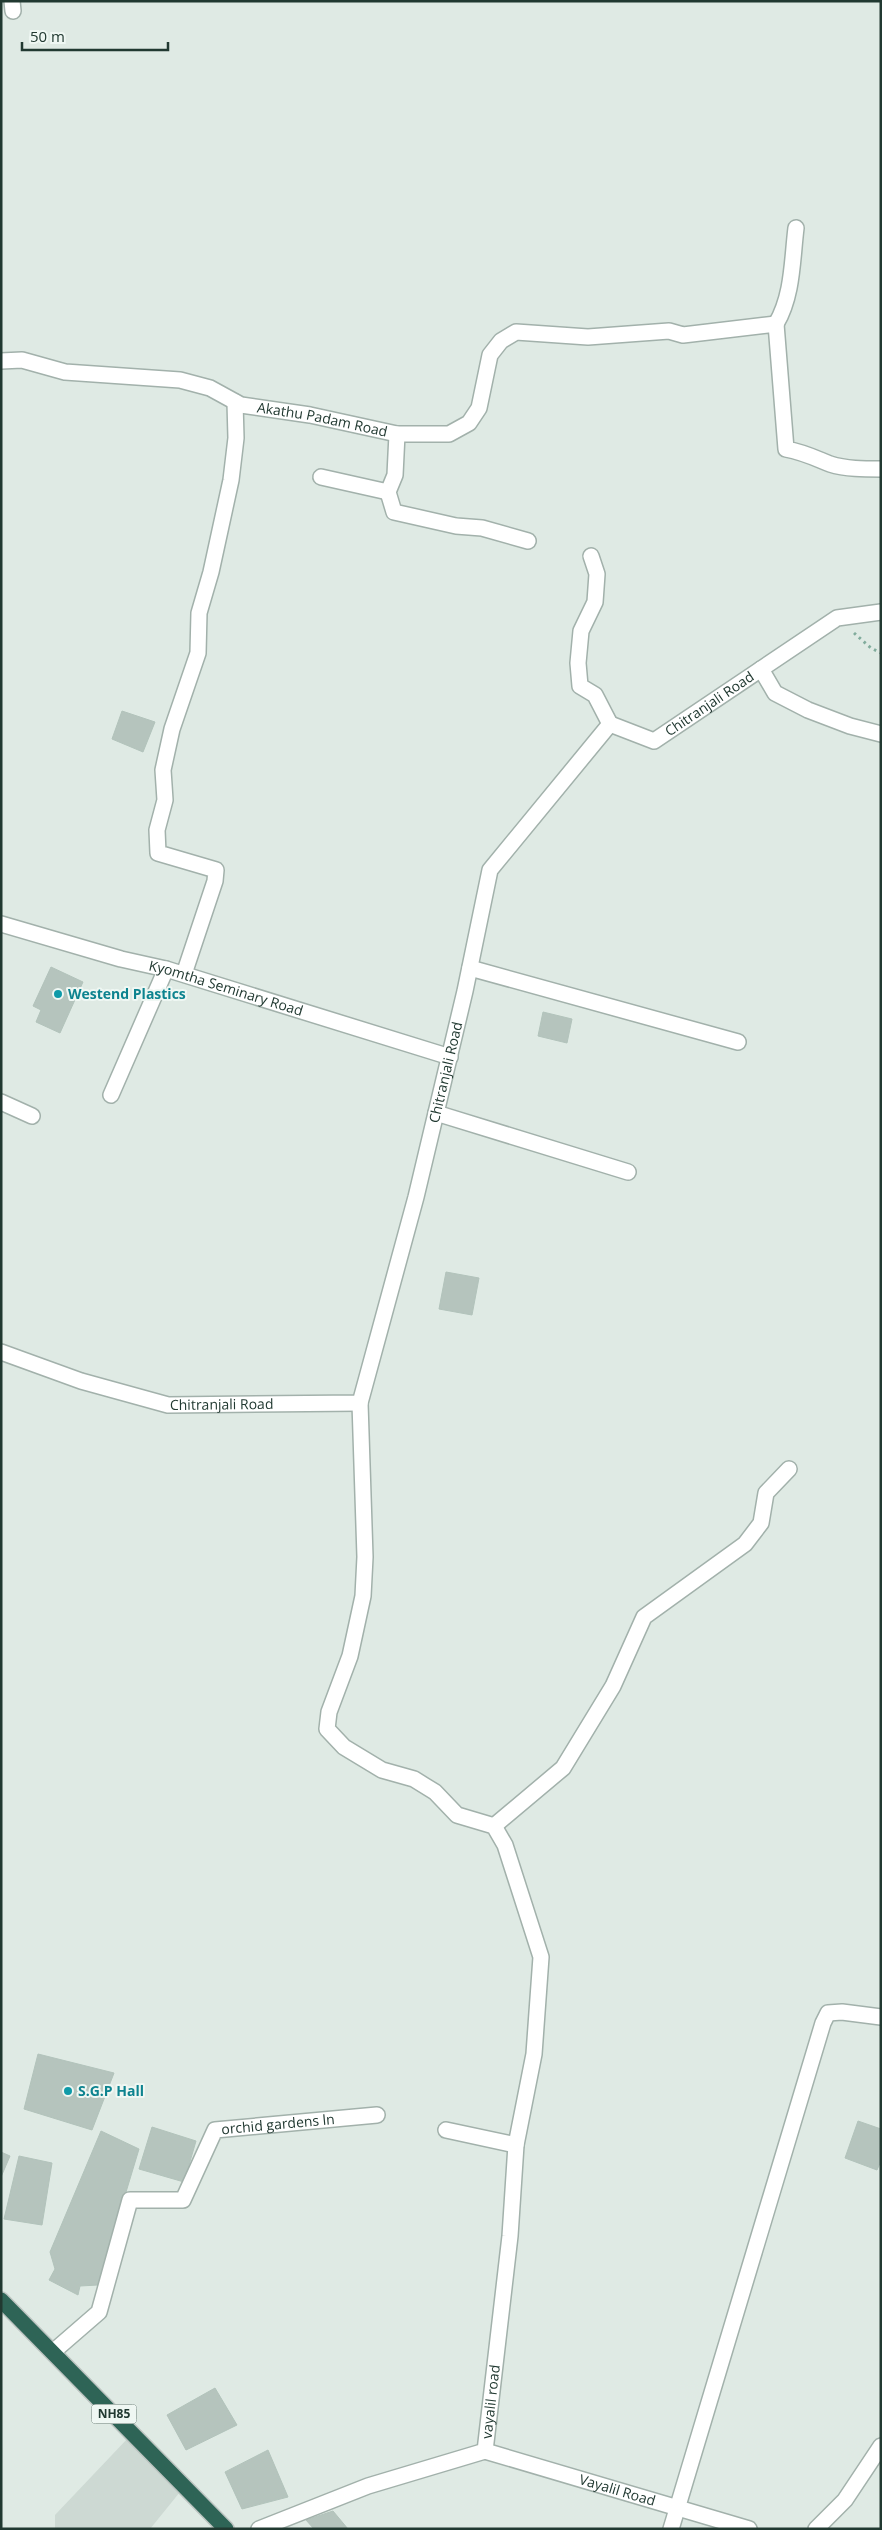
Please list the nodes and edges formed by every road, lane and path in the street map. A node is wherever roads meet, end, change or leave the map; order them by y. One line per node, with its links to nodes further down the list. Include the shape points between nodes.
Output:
1 (796, 228): 2 (street, via 790,288 785,309)
2 (776, 324): 5 (street, Akathu Padam Road, via 684,335 669,331 588,337 516,332 501,341 490,355 479,408 470,423 449,434); 6 (street, via 786,449 806,452 832,464)
3 (1, 361): 4 (street, Akathu Padam Road, via 22,360 65,372 180,380 210,388)
4 (235, 402): 5 (street, Akathu Padam Road); 20 (street, via 236,438 231,480 211,572 198,613 198,653 172,729 163,770 165,800 157,830 158,853 216,870 215,882)
5 (397, 434): 8 (street, via 395,475)
6 (881, 469)
7 (320, 476): 8 (street)
8 (388, 492): 9 (street, via 394,512 456,526 482,528)
9 (528, 541)
10 (591, 556): 15 (street, via 597,574 595,602 582,631 578,663 580,686 595,695)
11 (881, 612): 12 (street, Chitranjali Road)
12 (837, 618): 13 (path); 14 (street, Chitranjali Road)
13 (881, 653)
14 (761, 669): 15 (street, Chitranjali Road, via 654,741); 16 (street, via 775,693 841,723)
15 (610, 724): 18 (street, Chitranjali Road, via 490,870)
16 (881, 734)
17 (1, 924): 19 (street, Kyomtha Seminary Road, via 121,960)
18 (470, 968): 21 (street); 22 (street, Chitranjali Road)
19 (166, 969): 20 (street, Kyomtha Seminary Road); 23 (street)
20 (184, 974): 22 (street, Kyomtha Seminary Road)
21 (738, 1042)
22 (450, 1057): 25 (street, Chitranjali Road)
23 (111, 1095)
24 (1, 1102): 26 (street)
25 (436, 1113): 27 (street); 29 (street, Chitranjali Road)
26 (32, 1116)
27 (628, 1172)
28 (1, 1352): 29 (street, Chitranjali Road, via 80,1381 168,1406)
29 (360, 1403): 31 (street, via 365,1557 363,1596 350,1656 329,1712 327,1729 344,1747 382,1770 414,1779 436,1792 457,1815)
30 (789, 1469): 31 (street, via 766,1493 761,1523 745,1544 644,1617 613,1686 563,1768)
31 (494, 1826): 35 (street, vayalil road, via 505,1845 542,1957 534,2054)
32 (881, 2017): 40 (street, via 828,2013 823,2023)
33 (377, 2115): 37 (street, orchid gardens ln, via 215,2130 183,2200 130,2200 99,2312)
34 (446, 2130): 35 (street)
35 (516, 2145): 39 (street, vayalil road, via 510,2236)
36 (1, 2300): 37 (highway, NH85)
37 (54, 2351): 41 (highway, NH85)
38 (881, 2446): 45 (street, via 846,2500)
39 (485, 2451): 40 (street, Vayalil Road); 42 (street, vayalil road, via 368,2486)
40 (679, 2507): 43 (street); 44 (street, Vayalil Road)
41 (226, 2529)
42 (260, 2529)
43 (671, 2529)
44 (749, 2529)
45 (816, 2529)

